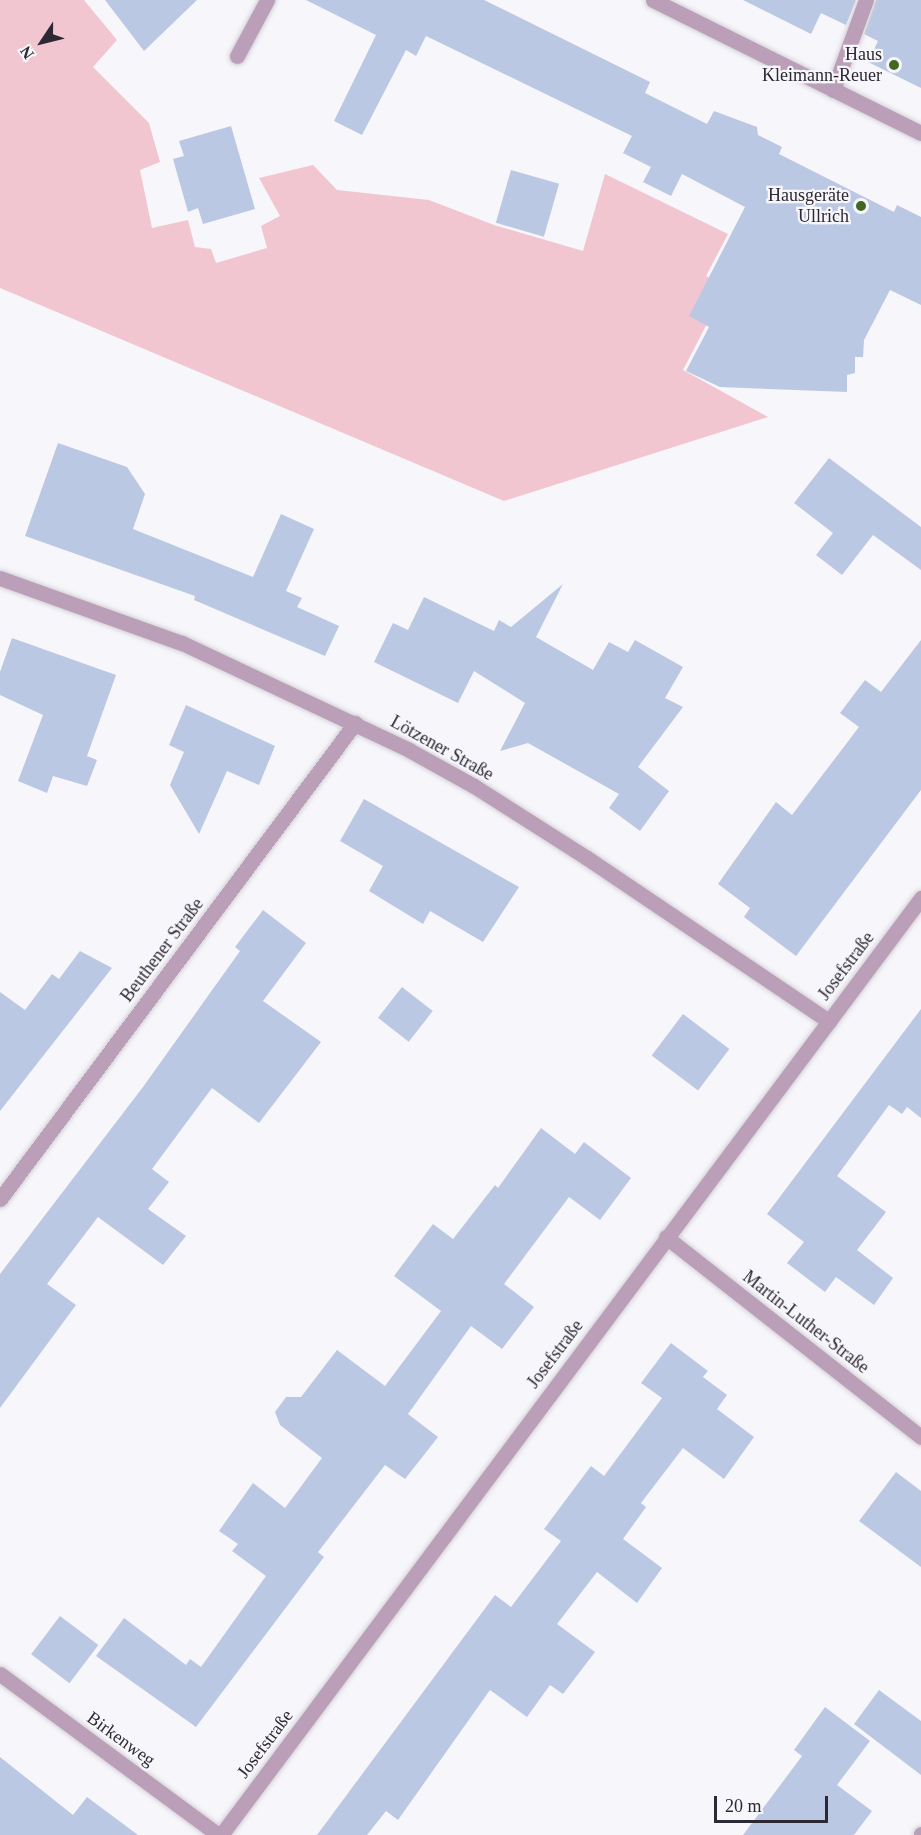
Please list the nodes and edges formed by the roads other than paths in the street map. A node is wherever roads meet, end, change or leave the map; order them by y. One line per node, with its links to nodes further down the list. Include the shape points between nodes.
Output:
1 (267, 0): 4 (street)
2 (653, 0): 5 (street)
3 (866, 0): 5 (street)
4 (237, 56)
5 (833, 90): 6 (street)
6 (921, 133)
7 (0, 578): 8 (street, Lötzener Straße, via 182,643)
8 (355, 723): 10 (street, Lötzener Straße, via 484,792); 11 (street, Beuthener Straße)
9 (921, 898): 10 (street, Josefstraße)
10 (830, 1021): 12 (street, Josefstraße)
11 (0, 1199)
12 (666, 1237): 13 (street, Martin-Luther-Straße); 15 (street, Josefstraße)
13 (921, 1437)
14 (0, 1674): 15 (street, Birkenweg)
15 (220, 1835)

